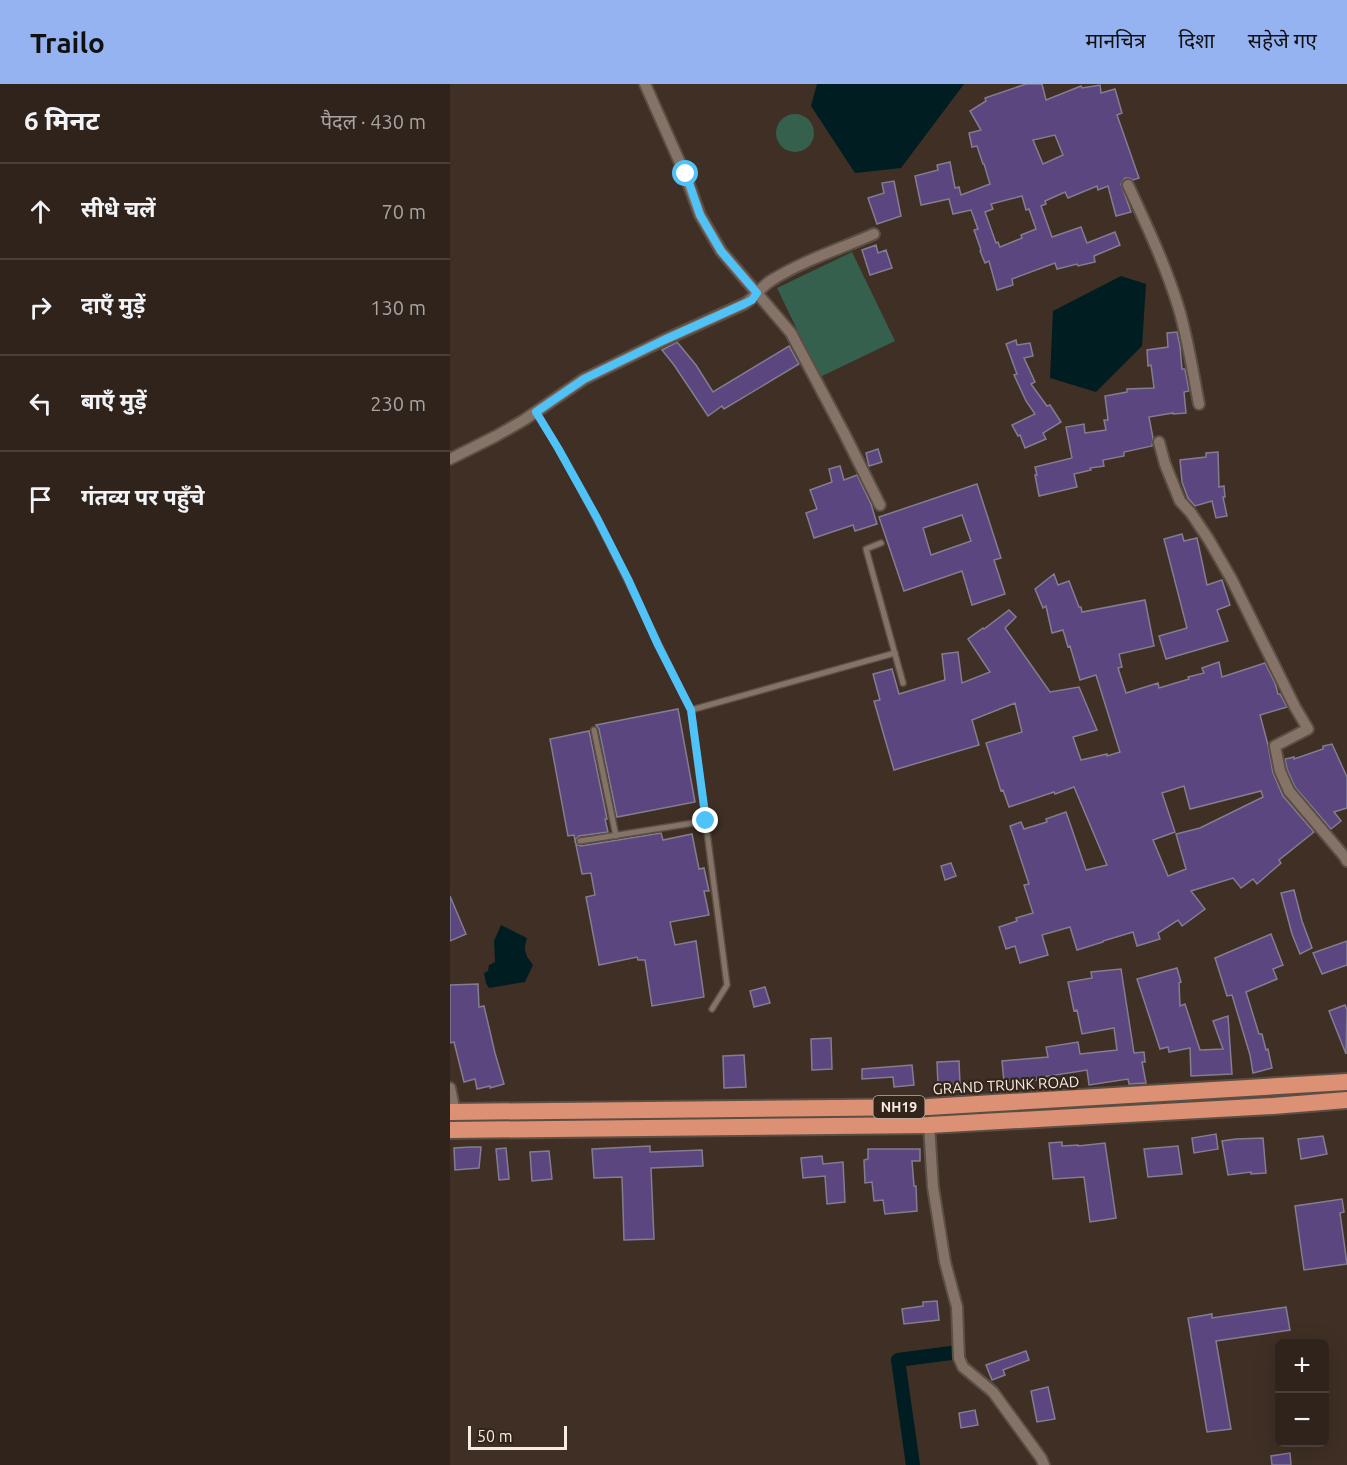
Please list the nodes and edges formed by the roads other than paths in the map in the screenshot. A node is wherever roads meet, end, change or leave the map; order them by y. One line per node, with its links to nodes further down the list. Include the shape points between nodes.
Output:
1 (645, 84): 4 (street, via 700,215 721,251)
2 (1128, 185): 5 (street, via 1179,309)
3 (874, 234): 4 (street, via 797,266)
4 (757, 293): 6 (street, via 744,304 584,379); 9 (street, via 790,333)
5 (1199, 404)
6 (536, 412): 8 (street); 13 (lane, via 597,518)
7 (1159, 442): 18 (street, via 1180,501 1232,580 1308,729 1275,746 1280,771 1289,791)
8 (450, 459)
9 (880, 505)
10 (881, 543): 11 (lane, via 866,549)
11 (895, 653): 12 (lane); 13 (lane)
12 (903, 683)
13 (691, 710): 15 (lane)
14 (594, 730): 16 (lane)
15 (706, 821): 16 (lane); 19 (lane, via 727,985)
16 (616, 836): 17 (lane)
17 (580, 841)
18 (1347, 861)
19 (712, 1009)
20 (1347, 1082): 21 (highway, GRAND TRUNK ROAD / NH19)
21 (1272, 1087): 23 (highway, GRAND TRUNK ROAD / NH19); 25 (highway)
22 (450, 1088): 28 (street)
23 (1135, 1095): 26 (highway, GRAND TRUNK ROAD / NH19); 29 (highway)
24 (1347, 1100): 25 (highway, NH19)
25 (1273, 1106): 29 (highway, NH19)
26 (864, 1108): 27 (highway, GRAND TRUNK ROAD / NH19); 31 (highway)
27 (693, 1109): 28 (highway, GRAND TRUNK ROAD / NH19); 32 (highway)
28 (452, 1112)
29 (1135, 1114): 30 (highway, NH19)
30 (929, 1125): 31 (highway, NH19); 34 (street, via 933,1187 957,1307 959,1358 963,1367 993,1392)
31 (865, 1127): 32 (highway, NH19)
32 (693, 1128): 33 (highway, NH19)
33 (450, 1130)
34 (1044, 1465)

